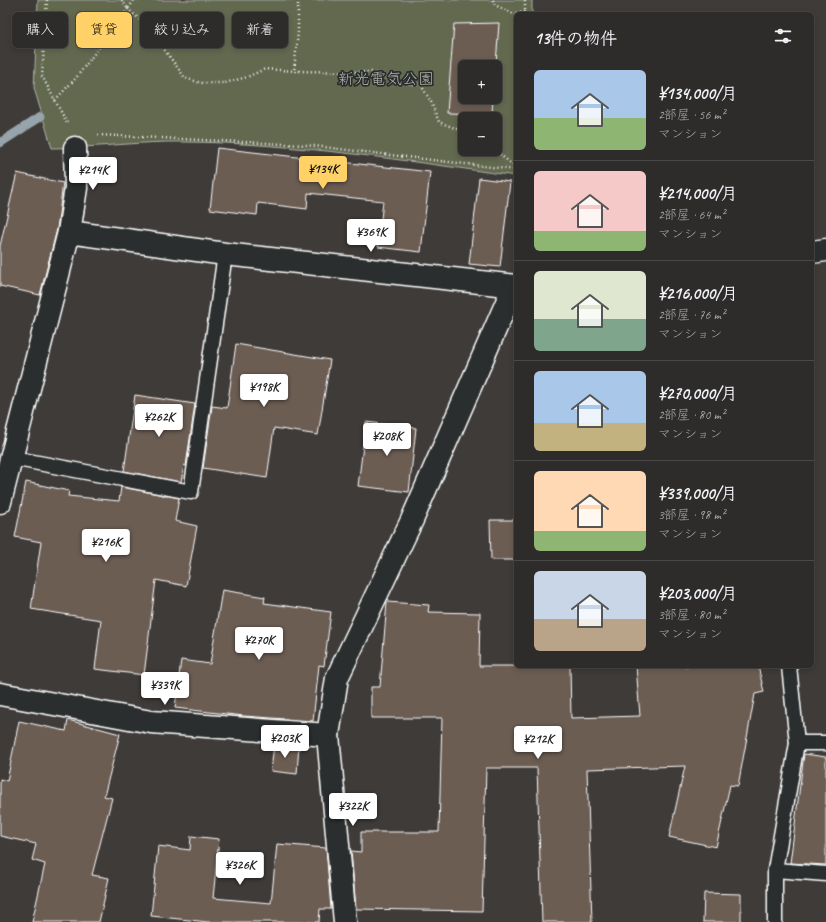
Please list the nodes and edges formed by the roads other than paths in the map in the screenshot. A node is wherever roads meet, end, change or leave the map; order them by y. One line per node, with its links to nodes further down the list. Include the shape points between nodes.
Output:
1 (72, 138): 2 (street, via 76,188)
2 (69, 232): 5 (street); 8 (street)
3 (826, 250): 4 (street)
4 (814, 252)
5 (225, 254): 6 (street); 8 (lane, via 191,492)
6 (514, 286)
7 (514, 288): 12 (street, via 412,520 337,678)
8 (6, 457): 9 (street)
9 (0, 502)
10 (789, 668): 13 (lane)
11 (0, 694): 12 (street, via 151,722)
12 (328, 735): 17 (street)
13 (797, 743): 14 (lane); 15 (lane)
14 (826, 743)
15 (774, 870): 16 (lane); 18 (lane)
16 (826, 874)
17 (345, 922)
18 (775, 922)

